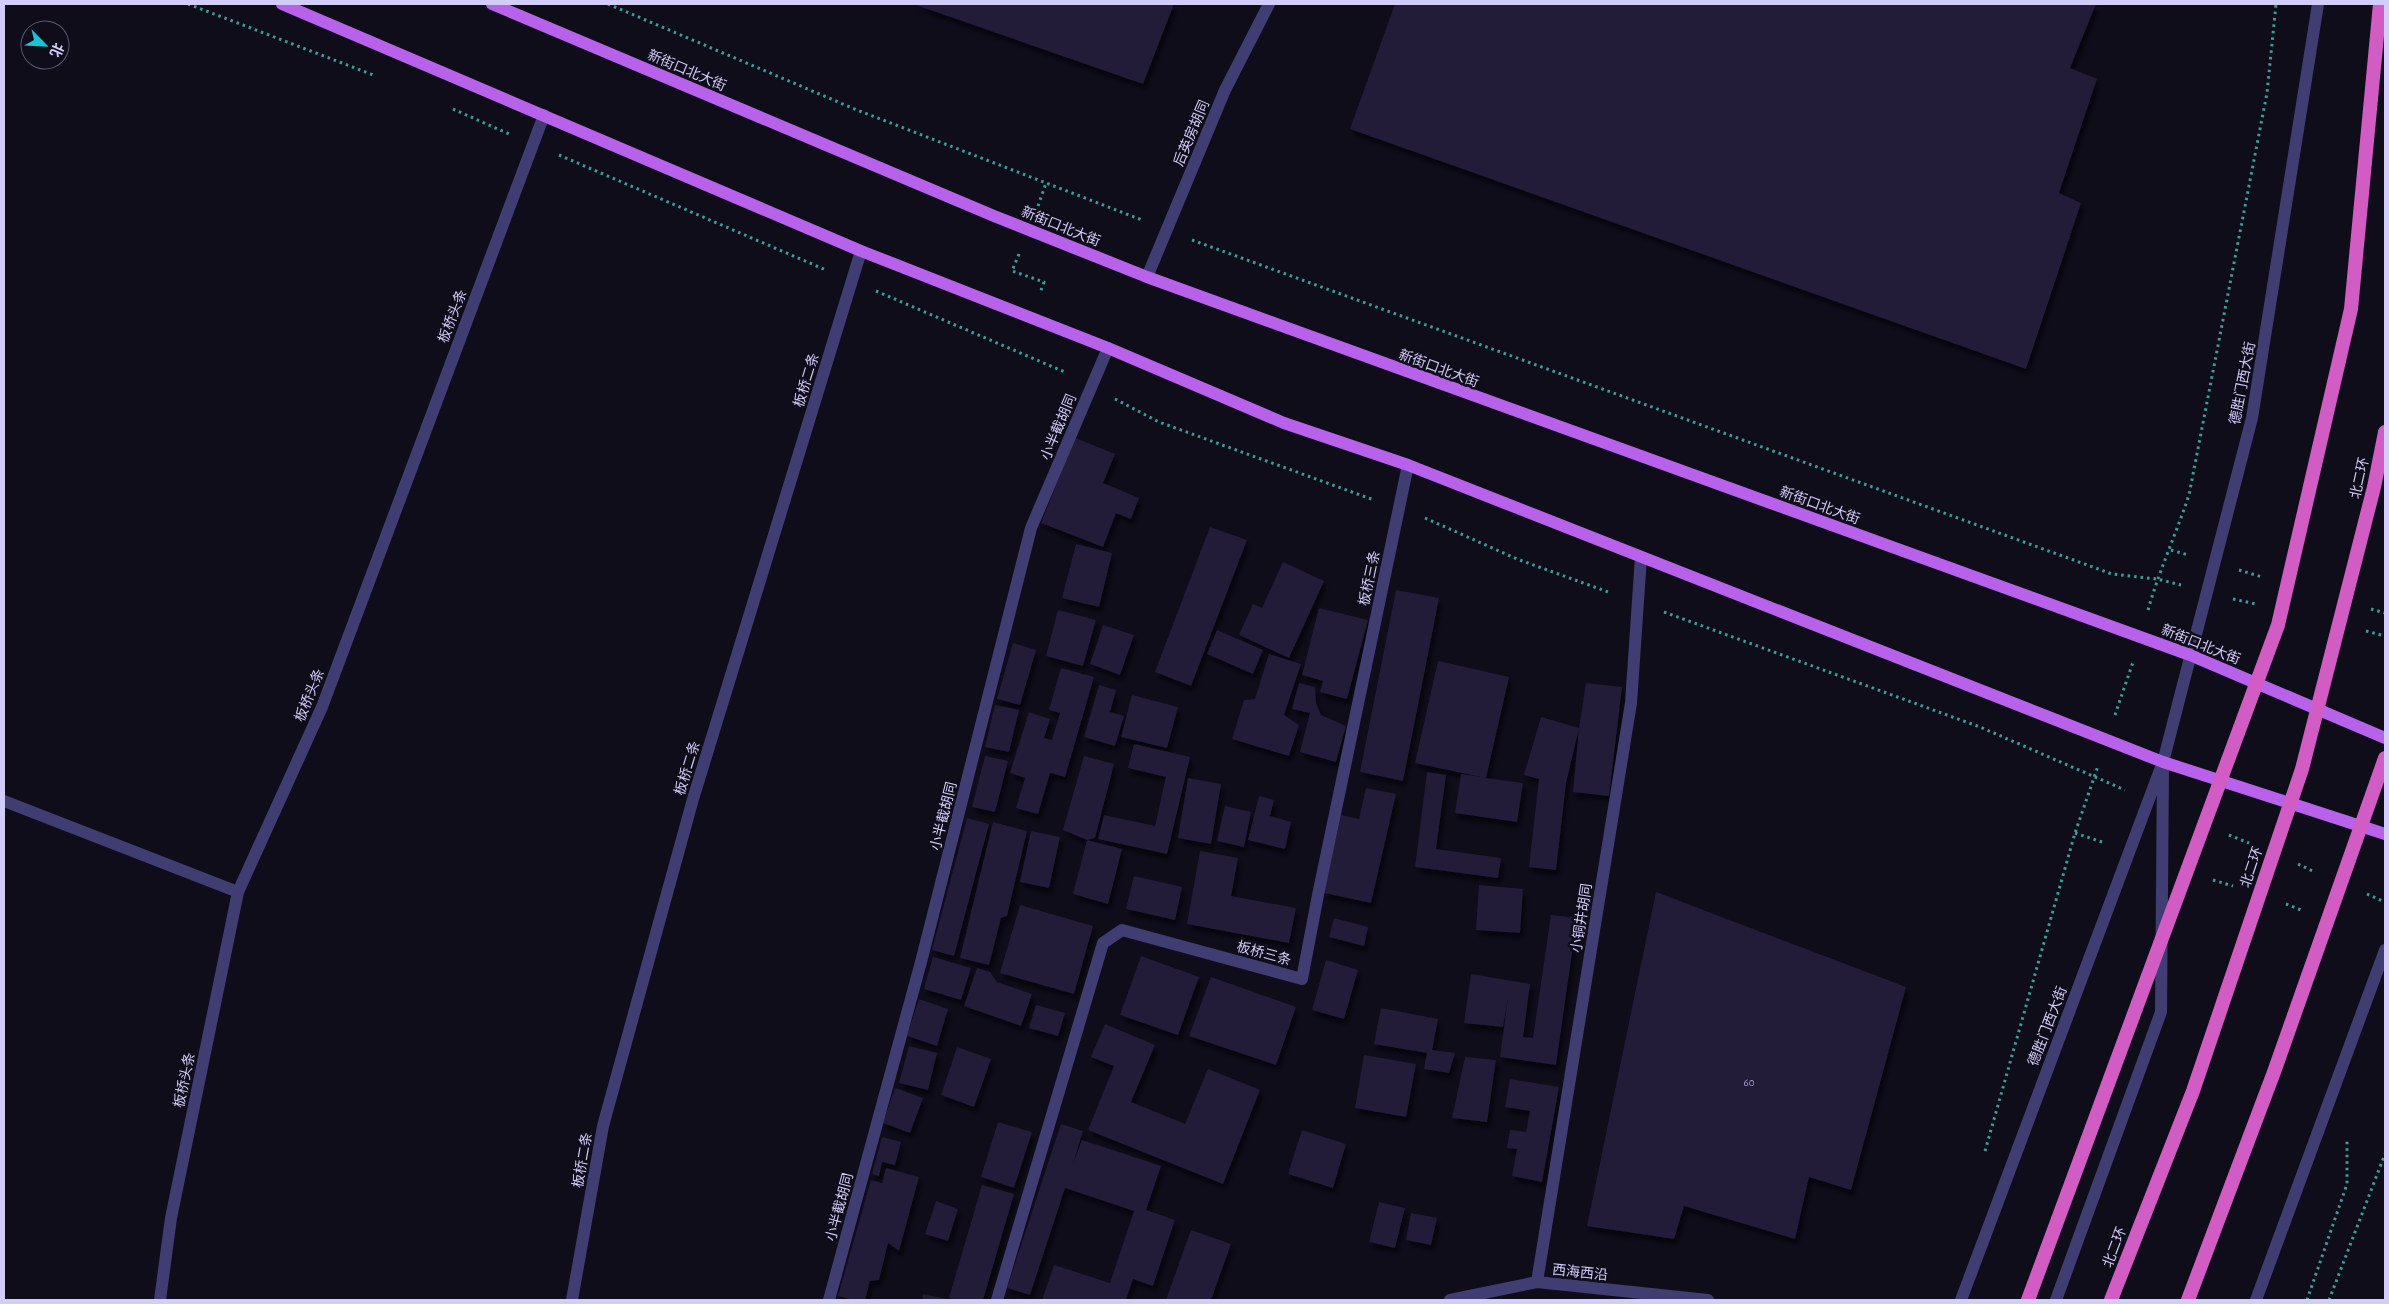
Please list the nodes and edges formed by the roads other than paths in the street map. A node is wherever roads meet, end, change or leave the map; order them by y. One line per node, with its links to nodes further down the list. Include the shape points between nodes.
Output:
1 (282, 4): 6 (main road)
2 (492, 4): 8 (main road, 新街口北大街)
3 (1269, 4): 8 (street, 后英房胡同, via 1225,90)
4 (2318, 4): 13 (street, 德胜门西大街, via 2252,418)
5 (2380, 4): 29 (highway, bridge, via 2351,309 2278,625)
6 (544, 115): 7 (main road); 19 (street, 板桥头条, via 322,707)
7 (861, 251): 9 (main road); 23 (street, 板桥二条, via 680,847 603,1126)
8 (1146, 277): 13 (main road, 新街口北大街)
9 (1108, 348): 11 (main road, via 1284,423); 24 (street, 小半截胡同, via 1031,528 921,962)
10 (2385, 432): 31 (highway, 北二环, bridge, via 2302,769 2193,1090)
11 (1408, 465): 12 (main road); 25 (street, 板桥三条, via 1302,979 1122,930 1103,943)
12 (1641, 557): 16 (main road); 21 (street, 小铜井胡同, via 1630,703)
13 (2190, 655): 14 (main road, 新街口北大街); 16 (street, 德胜门西大街)
14 (2385, 738)
15 (2385, 758): 32 (highway, bridge, via 2274,1072)
16 (2163, 762): 18 (main road); 28 (street, 德胜门西大街); 30 (street, 德胜门西大街, via 2162,1012)
17 (4, 800): 19 (street)
18 (2385, 834)
19 (238, 892): 22 (street, 板桥头条, via 171,1218)
20 (2385, 950): 33 (street)
21 (1537, 1282): 26 (street, 西海西沿); 27 (street, 西海西沿)
22 (160, 1300)
23 (572, 1300)
24 (829, 1300)
25 (997, 1300)
26 (1450, 1300)
27 (1708, 1300)
28 (1960, 1300)
29 (2028, 1300)
30 (2056, 1300)
31 (2111, 1300)
32 (2188, 1300)
33 (2256, 1300)

